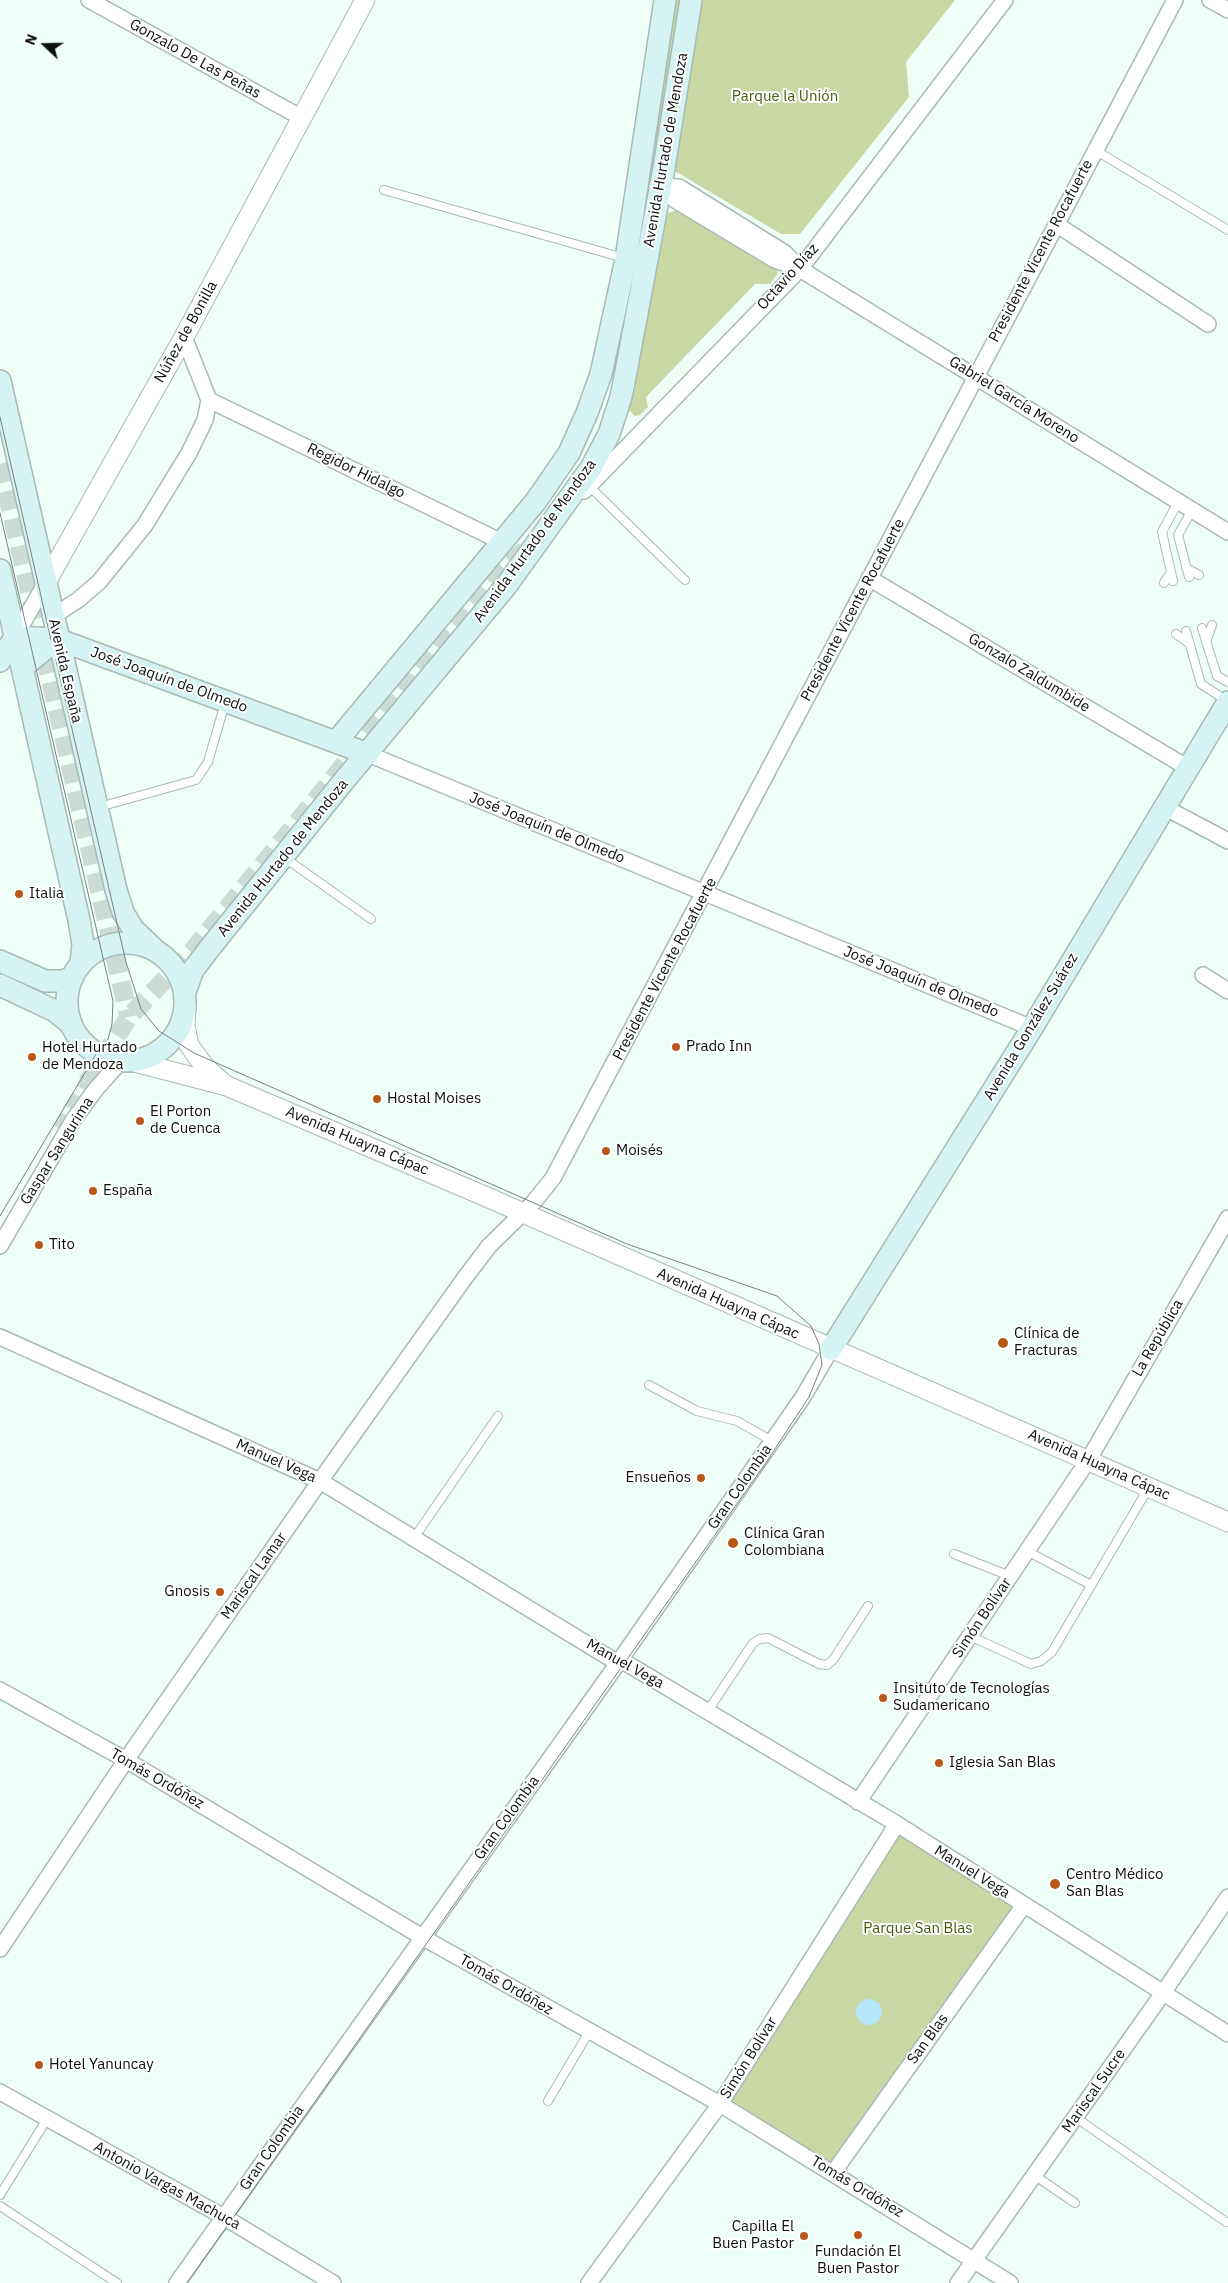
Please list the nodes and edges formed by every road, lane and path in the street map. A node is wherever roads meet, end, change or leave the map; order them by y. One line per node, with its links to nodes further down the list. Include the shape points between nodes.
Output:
1 (89, 0): 9 (street, Gonzalo De Las Peñas)
2 (365, 0): 9 (street, Núñez de Bonilla)
3 (664, 0): 11 (main road, Avenida Hurtado de Mendoza)
4 (691, 0): 12 (main road, Avenida Hurtado de Mendoza)
5 (1005, 0): 17 (street, Octavio Díaz)
6 (1175, 0): 10 (street, Presidente Vicente Rocafuerte)
7 (1210, 0): 8 (street)
8 (1228, 10)
9 (302, 118): 19 (street, Núñez de Bonilla)
10 (1094, 150): 14 (street, Presidente Vicente Rocafuerte); 15 (lane)
11 (638, 183): 12 (street, Gabriel García Moreno); 16 (main road, Avenida Hurtado de Mendoza)
12 (660, 186): 17 (street, Gabriel García Moreno, via 680,187 785,253); 26 (main road, Avenida Hurtado de Mendoza, via 621,397 609,434 591,468)
13 (384, 190): 16 (lane)
14 (1056, 224): 18 (street); 20 (street, Presidente Vicente Rocafuerte)
15 (1228, 230)
16 (626, 258): 28 (main road, Avenida Hurtado de Mendoza, via 601,374 588,413 563,461)
17 (800, 269): 20 (street, Gabriel García Moreno); 23 (street, Octavio Díaz)
18 (1208, 324)
19 (184, 337): 22 (street); 38 (street, Núñez de Bonilla)
20 (976, 377): 24 (street, Gabriel García Moreno); 34 (street, Presidente Vicente Rocafuerte)
21 (0, 381): 38 (main road, Avenida España)
22 (209, 400): 28 (street, Regidor Hidalgo); 39 (street, via 205,420 189,453 145,525 98,582)
23 (589, 486): 26 (street, Octavio Díaz); 35 (lane)
24 (1178, 502): 25 (street, Gabriel García Moreno); 31 (lane, via 1162,532)
25 (1192, 510): 27 (street, Gabriel García Moreno); 29 (lane, via 1178,535)
26 (545, 531): 54 (main road, Avenida Hurtado de Mendoza, via 506,586)
27 (1228, 532)
28 (502, 542): 53 (main road, Avenida Hurtado de Mendoza)
29 (1186, 568): 32 (lane); 33 (lane)
30 (0, 570): 44 (main road)
31 (1171, 572): 36 (lane); 37 (lane)
32 (1199, 575)
33 (1189, 577)
34 (869, 578): 55 (street, Gonzalo Zaldumbide); 60 (street, Presidente Vicente Rocafuerte)
35 (685, 580)
36 (1173, 581)
37 (1164, 583)
38 (45, 584): 39 (main road, Avenida España); 44 (street, Núñez de Bonilla)
39 (53, 616): 45 (main road, Avenida España)
40 (1212, 625): 46 (lane)
41 (1202, 628): 46 (lane)
42 (1186, 631): 47 (lane)
43 (1176, 634): 47 (lane)
44 (15, 637): 45 (main road, José Joaquín de Olmedo); 48 (main road, Núñez de Bonilla); 49 (main road)
45 (57, 639): 49 (main road); 51 (main road, José Joaquín de Olmedo); 57 (main road, Avenida España)
46 (1206, 642): 50 (lane, via 1217,676)
47 (1190, 644): 52 (lane, via 1201,684)
48 (0, 661)
49 (22, 667): 64 (main road, via 79,920 83,944)
50 (1228, 682)
51 (225, 701): 53 (main road, José Joaquín de Olmedo); 57 (lane, via 208,762 196,780)
52 (1228, 702): 55 (main road, Avenida González Suárez)
53 (336, 742): 54 (main road, José Joaquín de Olmedo)
54 (368, 754): 59 (main road, Avenida Hurtado de Mendoza); 60 (street, José Joaquín de Olmedo)
55 (1188, 768): 56 (main road, Avenida González Suárez)
56 (1164, 807): 58 (street); 70 (main road, Avenida González Suárez)
57 (97, 808): 62 (main road, Avenida España, via 123,912 133,929)
58 (1228, 842)
59 (283, 857): 61 (lane); 68 (main road, Avenida Hurtado de Mendoza, via 193,970)
60 (706, 893): 70 (street, José Joaquín de Olmedo); 73 (street, Presidente Vicente Rocafuerte, via 554,1178)
61 (371, 919)
62 (155, 950): 64 (main road, via 140,944 108,945 94,952); 68 (main road, via 176,969)
63 (0, 960): 64 (main road, via 45,981 63,981)
64 (77, 970): 69 (main road, via 68,993 67,1009)
65 (1203, 976): 67 (street)
66 (0, 985): 69 (main road, via 55,1011)
67 (1228, 991)
68 (185, 999): 71 (main road, via 183,1020 168,1044 145,1059); 72 (street, via 189,1045 204,1066)
69 (72, 1025): 71 (main road, via 80,1040 96,1054)
70 (1032, 1028): 77 (main road, Avenida González Suárez)
71 (126, 1062): 72 (street); 75 (street, Gaspar Sangurima, via 96,1089 74,1119)
72 (227, 1086): 73 (street, Avenida Huayna Cápac)
73 (522, 1212): 77 (street, Avenida Huayna Cápac); 82 (street, Mariscal Lamar, via 484,1253)
74 (1228, 1218): 81 (street, La República)
75 (0, 1246)
76 (0, 1337): 82 (street, Manuel Vega)
77 (831, 1349): 80 (street, Gran Colombia); 81 (street, Avenida Huayna Cápac)
78 (649, 1385): 80 (lane, via 697,1411 737,1422)
79 (498, 1416): 85 (lane)
80 (772, 1441): 92 (street, Gran Colombia)
81 (1089, 1460): 83 (street, Avenida Huayna Cápac); 86 (street, Simón Bolívar)
82 (320, 1481): 85 (street, Manuel Vega); 95 (street, Mariscal Lamar)
83 (1150, 1487): 84 (street, Avenida Huayna Cápac); 89 (lane)
84 (1228, 1522)
85 (414, 1538): 92 (street, Manuel Vega)
86 (1027, 1551): 88 (street, Simón Bolívar); 89 (lane)
87 (954, 1554): 88 (lane)
88 (1010, 1576): 91 (street, Simón Bolívar)
89 (1091, 1585): 91 (lane, via 1052,1652 1041,1661 1031,1664)
90 (868, 1606): 94 (lane, via 827,1665 768,1638 753,1643)
91 (970, 1636): 96 (street, Simón Bolívar)
92 (618, 1662): 94 (street, Manuel Vega, via 626,1663); 100 (street, Gran Colombia)
93 (0, 1690): 95 (street, Tomás Ordóñez)
94 (707, 1712): 96 (street, Manuel Vega)
95 (126, 1760): 100 (street, Tomás Ordóñez); 101 (street, Mariscal Lamar)
96 (858, 1802): 97 (street, Manuel Vega)
97 (897, 1824): 99 (street, Manuel Vega); 107 (street, Simón Bolívar)
98 (1228, 1897): 102 (street, Mariscal Sucre)
99 (1024, 1905): 102 (street, Manuel Vega); 110 (street, San Blas)
100 (422, 1936): 103 (street, Tomás Ordóñez); 115 (street, Gran Colombia)
101 (0, 1950)
102 (1163, 1993): 104 (street, Manuel Vega); 108 (street, Mariscal Sucre)
103 (590, 2032): 106 (lane); 107 (street, Tomás Ordóñez)
104 (1228, 2034)
105 (0, 2092): 109 (street, Antonio Vargas Machuca)
106 (548, 2101)
107 (720, 2104): 110 (street, Tomás Ordóñez); 121 (street, Simón Bolívar)
108 (1075, 2117): 111 (street, Mariscal Sucre); 116 (lane)
109 (47, 2119): 112 (lane); 115 (street, Antonio Vargas Machuca)
110 (833, 2173): 117 (street, Tomás Ordóñez)
111 (1034, 2175): 113 (lane); 117 (street, Mariscal Sucre)
112 (0, 2195)
113 (1075, 2203)
114 (0, 2206): 118 (lane)
115 (224, 2217): 119 (street, Gran Colombia); 120 (street, Antonio Vargas Machuca)
116 (1226, 2222)
117 (974, 2259): 122 (street, Mariscal Sucre); 123 (street, Tomás Ordóñez)
118 (117, 2283)
119 (177, 2283)
120 (333, 2283)
121 (589, 2283)
122 (958, 2283)
123 (1010, 2283)

